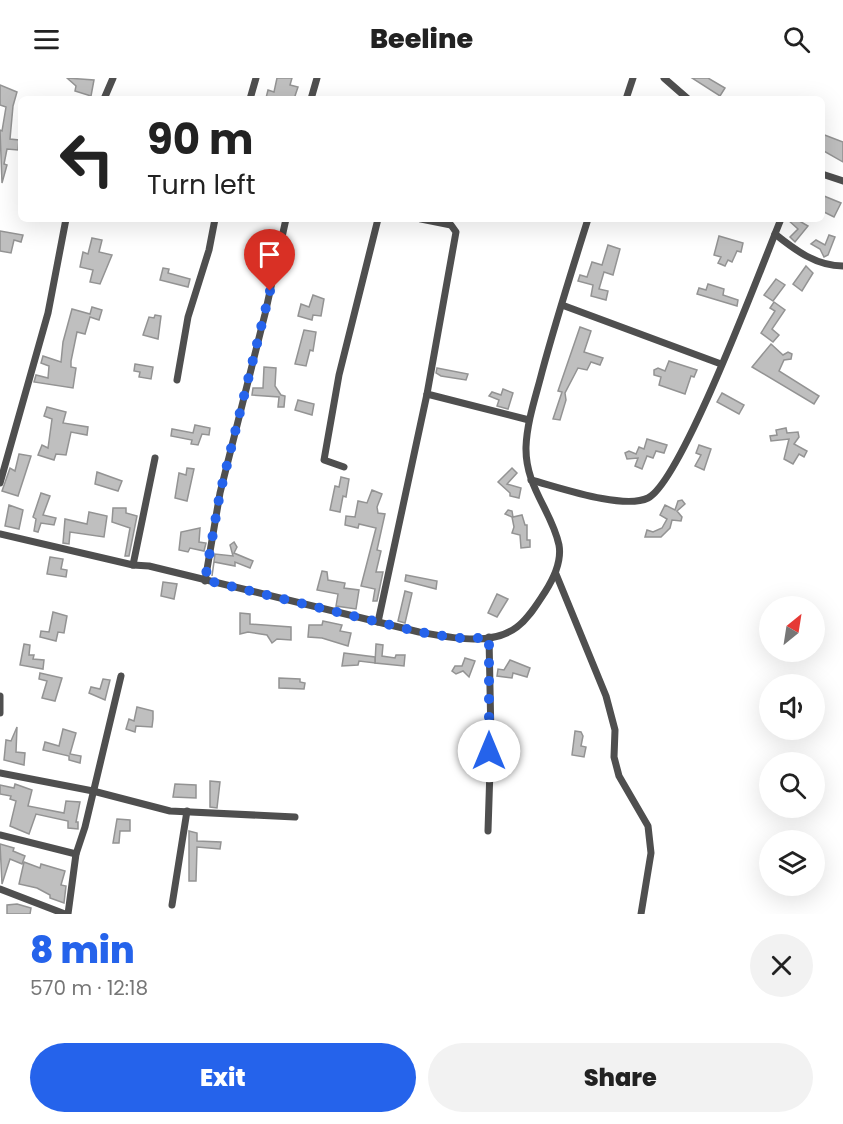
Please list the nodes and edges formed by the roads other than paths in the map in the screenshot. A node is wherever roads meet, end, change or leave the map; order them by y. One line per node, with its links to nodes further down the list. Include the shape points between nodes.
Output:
1 (113, 78): 6 (street)
2 (256, 78): 7 (street)
3 (317, 78): 8 (street)
4 (633, 78): 9 (street)
5 (664, 78): 10 (street)
6 (105, 96)
7 (251, 96)
8 (312, 96)
9 (627, 96)
10 (685, 96)
11 (825, 175): 12 (street)
12 (843, 181)
13 (65, 222): 30 (street, via 48,313)
14 (214, 222): 24 (street, via 188,316)
15 (285, 222): 34 (street, via 218,504)
16 (377, 222): 28 (street, via 339,375 324,460)
17 (436, 222): 25 (street, via 451,225 456,232)
18 (587, 222): 22 (street)
19 (780, 222): 20 (street)
20 (775, 234): 21 (street, via 815,260); 23 (street)
21 (843, 266)
22 (562, 305): 23 (street); 26 (street)
23 (721, 364): 29 (street, via 682,452 661,487 647,498 626,501)
24 (177, 380)
25 (427, 394): 26 (street); 35 (street)
26 (529, 420): 29 (street, via 526,447)
27 (155, 458): 32 (street)
28 (344, 467)
29 (531, 480): 33 (street, via 558,543)
30 (0, 483)
31 (0, 534): 32 (street)
32 (133, 565): 34 (street)
33 (556, 574): 36 (street, via 516,628); 50 (street, via 606,696 615,730 614,758 620,776 648,826 651,853)
34 (205, 580): 35 (street)
35 (378, 622): 36 (street, via 456,638)
36 (489, 638): 44 (street)
37 (121, 676): 41 (street)
38 (0, 696): 39 (street)
39 (0, 713)
40 (0, 773): 41 (street)
41 (93, 791): 42 (street, via 170,811); 46 (street)
42 (188, 811): 43 (street); 48 (street)
43 (295, 817)
44 (488, 831)
45 (0, 835): 46 (street)
46 (75, 854): 49 (street)
47 (0, 889): 49 (street)
48 (172, 905)
49 (67, 914)
50 (641, 914)

